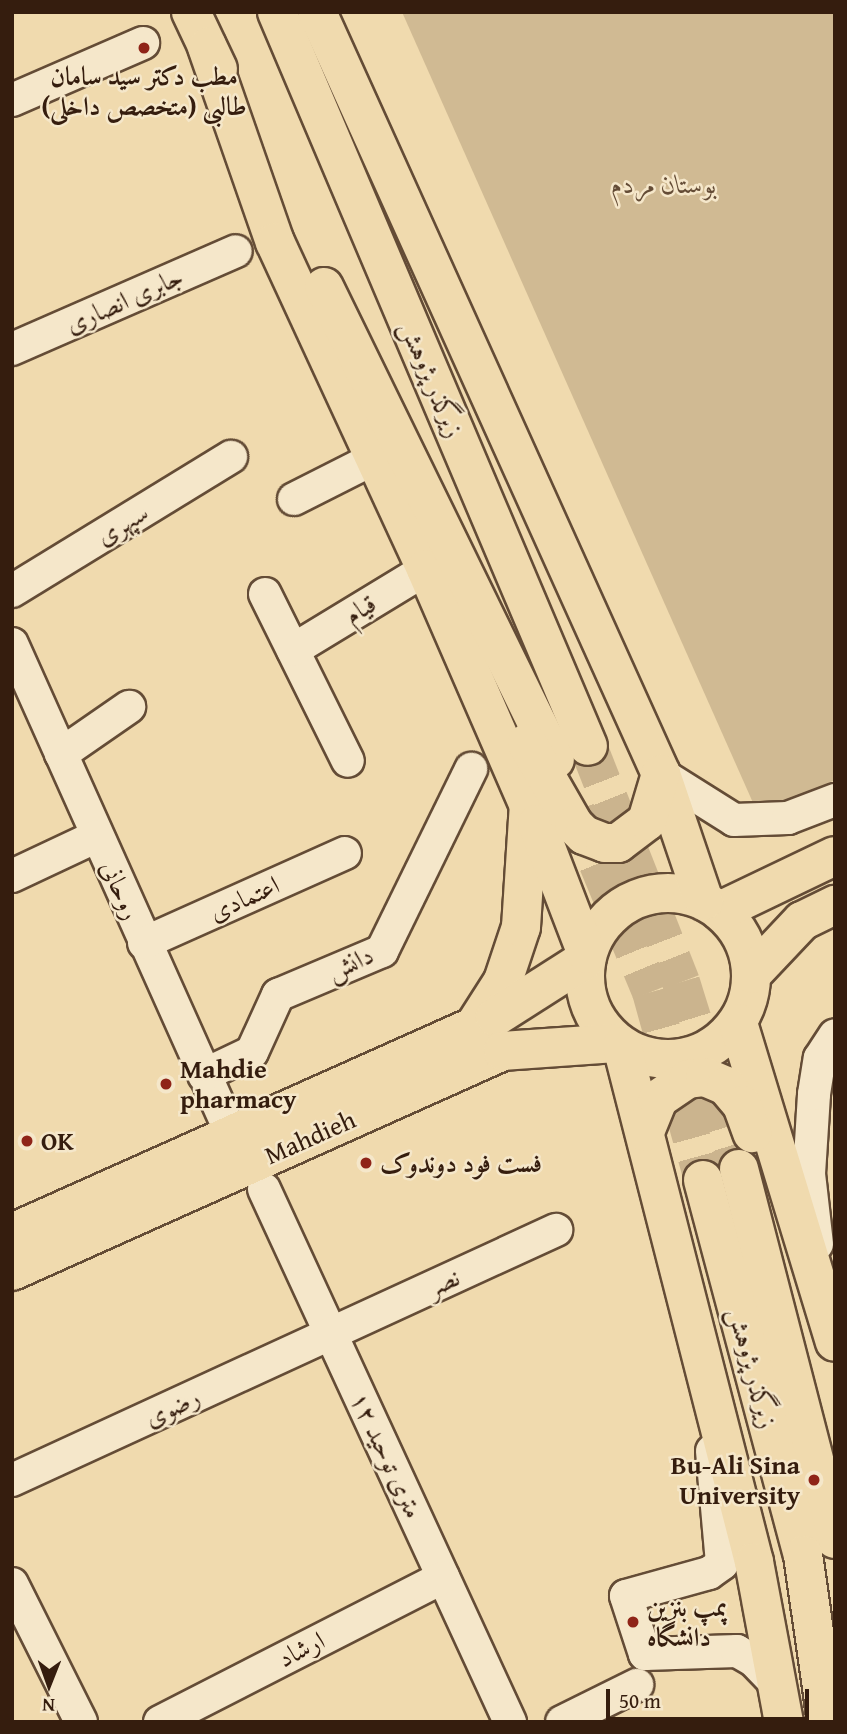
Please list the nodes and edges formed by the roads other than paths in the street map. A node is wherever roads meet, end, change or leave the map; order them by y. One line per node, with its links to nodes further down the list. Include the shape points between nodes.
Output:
1 (191, 12): 5 (main road)
2 (276, 12): 5 (main road, زیرگذر پژوهش, via 571,753)
3 (319, 13): 22 (main road)
4 (143, 43): 6 (street)
5 (207, 47): 10 (main road, via 275,242)
6 (12, 100)
7 (236, 251): 8 (street, جابری انصاری)
8 (12, 349)
9 (231, 457): 13 (street, سپهری)
10 (375, 458): 11 (street); 12 (main road)
11 (294, 499)
12 (426, 569): 15 (main road); 17 (street, قیام)
13 (12, 591)
14 (265, 594): 17 (street)
15 (447, 617): 22 (main road, via 584,835 618,843 636,833 654,806); 24 (main road)
16 (12, 644): 19 (street, روحانی)
17 (293, 650): 20 (street)
18 (130, 707): 19 (street)
19 (61, 754): 25 (street, روحانی)
20 (348, 761)
21 (471, 769): 38 (street, دانش, via 382,951 278,995 251,1052)
22 (661, 774): 23 (street, via 734,820 788,818); 30 (main road)
23 (835, 800)
24 (529, 804): 32 (main road); 35 (main road, via 521,927 503,981)
25 (97, 836): 28 (street); 31 (street, روحانی)
26 (345, 853): 31 (street, اعتمادی)
27 (835, 856): 30 (main road)
28 (12, 876)
29 (835, 905): 33 (main road, via 802,921)
30 (712, 906): 32 (main road, via 664,893 639,898 616,911 598,931); 33 (main road, via 737,928)
31 (144, 943): 38 (street, روحانی)
32 (587, 957): 35 (main road, Mahdieh); 37 (main road, via 590,1006)
33 (752, 974): 34 (main road, via 749,1000)
34 (738, 1023): 37 (main road, via 720,1042 697,1055 671,1060 645,1057); 44 (main road)
35 (475, 1026): 40 (main road, Mahdieh)
36 (835, 1035): 48 (street, via 820,1058 811,1134 809,1174)
37 (620, 1045): 39 (main road); 47 (main road, Mahdieh, via 503,1051)
38 (204, 1075): 40 (street, روحانی)
39 (645, 1132): 44 (main road, via 658,1099 671,1087 705,1077 726,1086 742,1105 771,1195); 51 (main road)
40 (232, 1135): 46 (main road, Mahdieh)
41 (738, 1169): 53 (main road, زیرگذر پژوهش)
42 (703, 1180): 63 (main road, زیرگذر پژوهش, via 803,1555)
43 (264, 1189): 49 (street, ۱۲ متری توحید)
44 (798, 1218): 48 (main road)
45 (556, 1230): 49 (street, نصر)
46 (12, 1233)
47 (12, 1271)
48 (821, 1287): 50 (main road)
49 (331, 1334): 52 (street, رضوی); 54 (street, ۱۲ متری توحید)
50 (835, 1342)
51 (700, 1347): 57 (main road, via 754,1562); 57 (street, via 723,1557 716,1570 626,1596 645,1654 713,1648 744,1655)
52 (12, 1480)
53 (835, 1539)
54 (443, 1577): 59 (street, ارشاد); 60 (street, ۱۲ متری توحید)
55 (12, 1584): 58 (street)
56 (637, 1685): 61 (street)
57 (777, 1685): 62 (main road)
58 (81, 1722)
59 (160, 1722)
60 (510, 1722)
61 (562, 1722)
62 (783, 1722)
63 (827, 1722)

